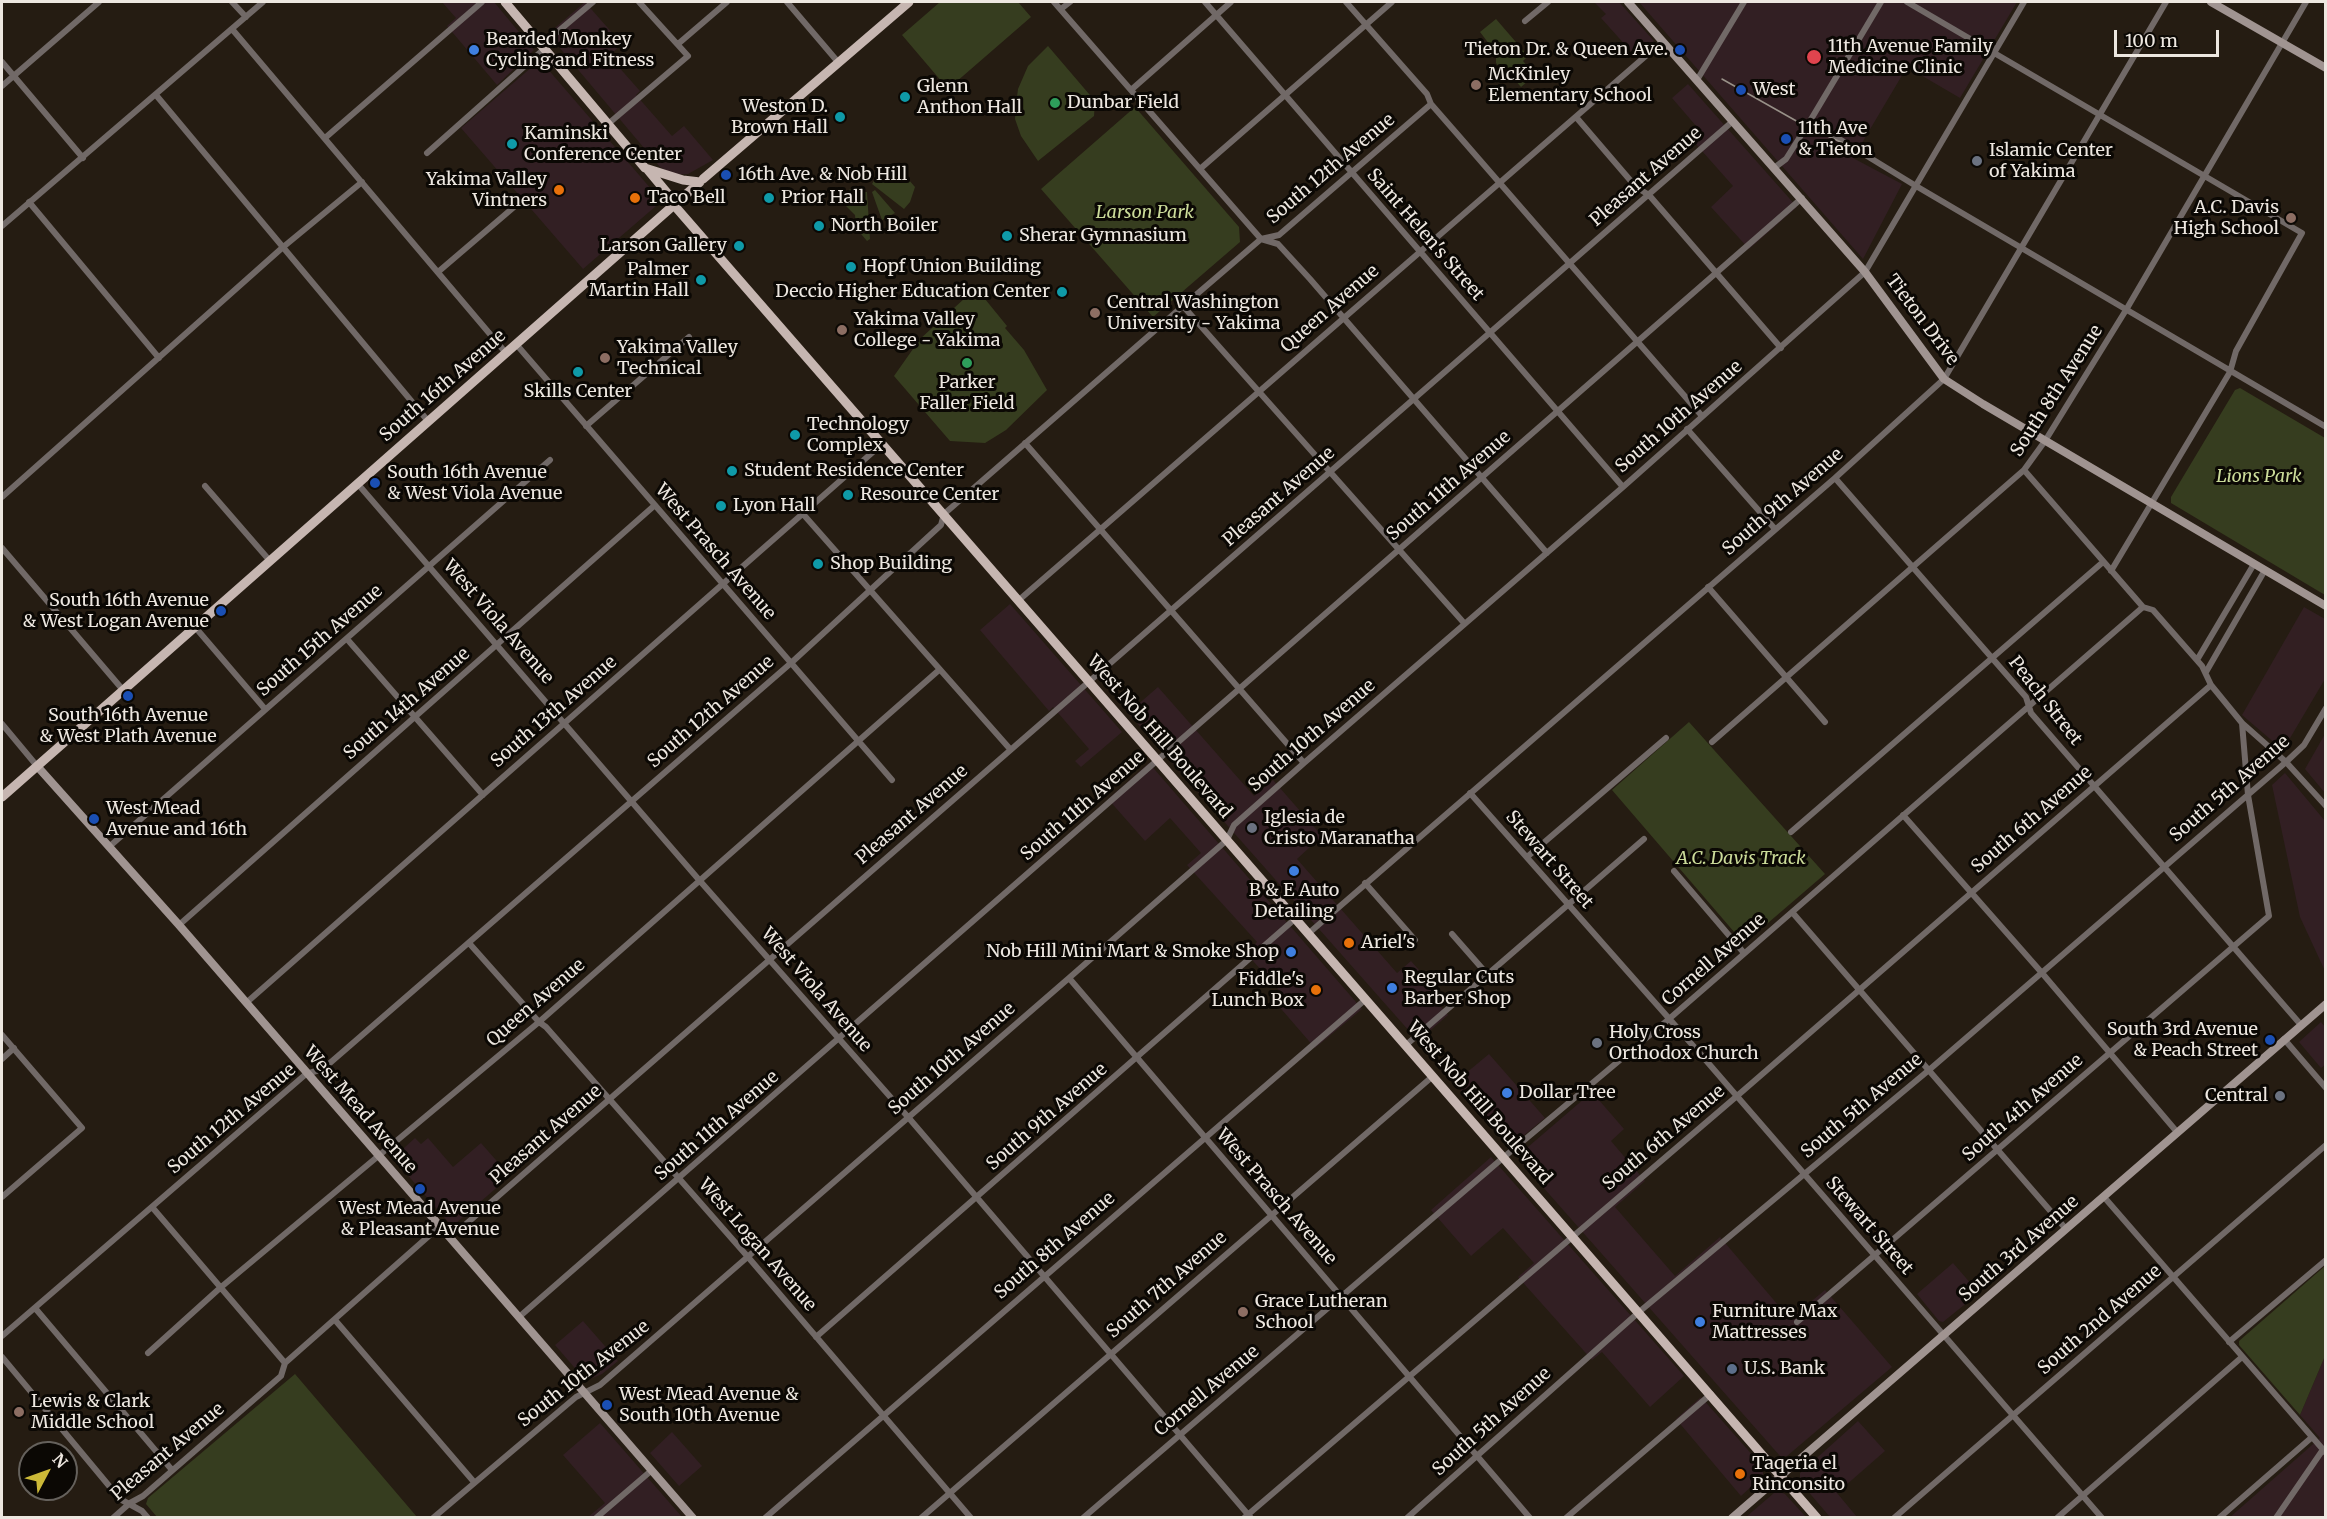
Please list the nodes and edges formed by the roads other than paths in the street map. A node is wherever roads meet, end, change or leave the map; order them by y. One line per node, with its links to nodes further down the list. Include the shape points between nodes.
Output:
1 (99, 2): 40 (street)
2 (232, 2): 28 (street)
3 (263, 2): 28 (street)
4 (482, 2): 52 (street)
5 (505, 2): 35 (main road, West Nob Hill Boulevard)
6 (593, 2): 35 (street, via 555,34)
7 (639, 2): 34 (street)
8 (727, 2): 34 (street)
9 (787, 2): 38 (street)
10 (909, 2): 38 (main road, South 16th Avenue)
11 (1054, 2): 26 (street)
12 (1070, 2): 26 (street)
13 (1204, 2): 27 (street, Saint Helen's Street)
14 (1231, 2): 27 (street)
15 (1346, 2): 30 (street)
16 (1392, 2): 30 (street)
17 (1548, 2): 29 (street)
18 (1628, 2): 32 (street, Tieton Drive)
19 (1744, 2): 41 (street)
20 (1881, 2): 50 (street)
21 (1907, 2): 36 (street)
22 (2024, 2): 36 (street, South 10th Avenue)
23 (2166, 2): 47 (street, South 9th Avenue)
24 (2211, 2): 33 (street)
25 (2306, 2): 33 (street, South 8th Avenue)
26 (1061, 9): 43 (street)
27 (1216, 14): 43 (street); 44 (street, Saint Helen's Street)
28 (246, 17): 31 (street)
29 (1525, 21)
30 (1366, 24): 44 (street); 46 (street, via 1427,94)
31 (232, 29): 45 (street); 52 (street)
32 (1663, 41): 41 (street, Tieton Drive); 48 (street, Queen Avenue)
33 (2281, 42): 39 (street); 59 (street, South 8th Avenue)
34 (678, 44): 51 (street, via 688,56)
35 (544, 49): 51 (main road, West Nob Hill Boulevard); 53 (street)
36 (1994, 52): 47 (street); 63 (street, South 10th Avenue)
37 (2, 62): 40 (street)
38 (838, 62): 60 (main road, South 16th Avenue)
39 (2325, 68)
40 (13, 76): 42 (street); 54 (street)
41 (1697, 80): 49 (street, Tieton Drive)
42 (2, 86)
43 (1131, 90): 57 (street)
44 (1285, 95): 57 (street); 58 (street, Saint Helen's Street)
45 (156, 96): 54 (street); 71 (street)
46 (1431, 104): 58 (street, South 12th Avenue); 62 (street)
47 (2099, 114): 59 (street); 72 (street, South 9th Avenue)
48 (1576, 117): 62 (street, Queen Avenue); 64 (street, via 1635,187)
49 (1733, 121): 55 (street, Tieton Drive); 64 (street, Pleasant Avenue)
50 (1810, 121): 55 (street, via 1786,159); 63 (street)
51 (608, 124): 56 (main road, West Nob Hill Boulevard)
52 (325, 138): 61 (street)
53 (427, 153)
54 (83, 158): 67 (street)
55 (1774, 168): 65 (street, Tieton Drive)
56 (646, 169): 60 (main road, via 684,180); 68 (main road, West Nob Hill Boulevard)
57 (1200, 169): 70 (street)
58 (1351, 172): 70 (street, South 12th Avenue, via 1279,235); 73 (street, Saint Helen's Street)
59 (2204, 175): 79 (street, South 8th Avenue); 88 (street, via 2302,233 2236,351)
60 (701, 180): 68 (main road, South 16th Avenue)
61 (362, 182): 71 (street); 75 (street)
62 (1499, 183): 73 (street, Queen Avenue); 74 (street)
63 (1916, 186): 72 (street); 76 (street, South 10th Avenue)
64 (1649, 195): 74 (street, Pleasant Avenue); 77 (street)
65 (1802, 198): 76 (street, Tieton Drive); 77 (street, South 11th Avenue)
66 (521, 201): 75 (street)
67 (29, 202): 69 (street); 87 (street)
68 (673, 204): 84 (main road, South 16th Avenue); 100 (main road, West Nob Hill Boulevard)
69 (2, 226)
70 (1261, 240): 78 (street, South 12th Avenue); 80 (street, via 1278,244)
71 (282, 248): 87 (street); 94 (street)
72 (2019, 248): 79 (street); 89 (street, South 9th Avenue)
73 (1419, 251): 80 (street, Queen Avenue); 81 (street, Saint Helen's Street)
74 (1569, 264): 81 (street, Pleasant Avenue); 83 (street)
75 (438, 272): 86 (street)
76 (1865, 272): 85 (street, South 10th Avenue); 89 (street, Tieton Drive)
77 (1716, 273): 83 (street, South 11th Avenue); 85 (street)
78 (1183, 306): 90 (street); 99 (street, South 12th Avenue)
79 (2126, 310): 88 (street); 98 (street, South 8th Avenue)
80 (1344, 317): 90 (street, Queen Avenue); 91 (street)
81 (1490, 333): 91 (street, Pleasant Avenue); 92 (street, Saint Helen's Street)
82 (688, 338): 95 (street)
83 (1636, 341): 92 (street, South 11th Avenue); 93 (street)
84 (516, 344): 86 (main road, South 16th Avenue); 95 (street, West Prasch Avenue)
85 (1781, 348): 93 (street, South 10th Avenue)
86 (506, 353): 94 (main road, South 16th Avenue)
87 (159, 358): 109 (street)
88 (2230, 372): 96 (street); 110 (street)
89 (1944, 379): 98 (street, Tieton Drive); 105 (street, South 9th Avenue)
90 (1259, 391): 103 (street); 115 (street, Queen Avenue)
91 (1415, 399): 103 (street, Pleasant Avenue); 104 (street)
92 (1558, 410): 104 (street, South 11th Avenue); 108 (street, Saint Helen's Street)
93 (1702, 416): 97 (street, South 10th Avenue)
94 (428, 421): 106 (main road, South 16th Avenue)
95 (586, 426): 111 (street, West Prasch Avenue)
96 (2325, 427)
97 (1687, 429): 108 (street, South 10th Avenue); 114 (street)
98 (2045, 441): 102 (street, South 8th Avenue); 110 (street, Tieton Drive)
99 (1025, 443): 113 (street, South 12th Avenue); 115 (street)
100 (882, 444): 112 (street, South 13th Avenue); 113 (main road, West Nob Hill Boulevard)
101 (550, 460): 122 (street, South 15th Avenue)
102 (2024, 470): 120 (street); 123 (street, South 8th Avenue)
103 (1330, 472): 117 (street); 132 (street, Pleasant Avenue)
104 (1482, 477): 117 (street, South 11th Avenue); 118 (street)
105 (1835, 478): 114 (street, South 9th Avenue); 123 (street, Peach Street)
106 (357, 483): 119 (main road, South 16th Avenue); 122 (street, West Viola Avenue)
107 (205, 486): 119 (street)
108 (1623, 487): 118 (street, South 10th Avenue)
109 (2, 497)
110 (2152, 504): 121 (street, Tieton Drive); 125 (street)
111 (655, 505): 126 (street, West Prasch Avenue); 136 (street, South 14th Avenue)
112 (803, 514): 126 (street, South 13th Avenue); 128 (street)
113 (944, 514): 128 (street, South 12th Avenue, via 941,525); 129 (main road, West Nob Hill Boulevard)
114 (1775, 529): 127 (street, South 9th Avenue)
115 (1100, 530): 129 (street, Queen Avenue); 132 (street)
116 (2, 548): 145 (street)
117 (1399, 549): 133 (street); 146 (street, South 11th Avenue)
118 (1547, 553): 133 (street, South 10th Avenue)
119 (270, 561): 134 (main road, South 16th Avenue)
120 (2103, 562): 125 (street); 137 (street)
121 (2254, 564): 124 (street, Tieton Drive); 138 (street)
122 (429, 565): 135 (street, South 15th Avenue); 136 (street, West Viola Avenue)
123 (1912, 568): 137 (street, Peach Street); 142 (street, South 8th Avenue)
124 (2265, 570): 130 (street, Tieton Drive); 141 (street)
125 (2111, 571): 131 (street)
126 (723, 583): 139 (street, West Prasch Avenue); 152 (street, South 13th Avenue)
127 (1708, 587): 142 (street); 165 (street, South 9th Avenue)
128 (871, 591): 139 (street, South 12th Avenue); 140 (street)
129 (1019, 600): 143 (main road, West Nob Hill Boulevard)
130 (2325, 606)
131 (2143, 607): 138 (street, via 2153,610); 147 (street, Cornell Avenue)
132 (1171, 611): 143 (street, Pleasant Avenue); 146 (street)
133 (1464, 623): 161 (street, South 10th Avenue)
134 (195, 627): 145 (main road, South 16th Avenue); 149 (street)
135 (347, 639): 149 (street, South 15th Avenue); 150 (street)
136 (497, 645): 150 (street, South 14th Avenue); 152 (street, West Viola Avenue)
137 (1992, 659): 147 (street, Peach Street); 172 (street)
138 (2197, 660): 141 (street)
139 (791, 663): 156 (street, West Prasch Avenue); 169 (street, South 12th Avenue)
140 (939, 670): 156 (street, Queen Avenue); 158 (street)
141 (2206, 672): 144 (street)
142 (1786, 677): 151 (street); 157 (street, South 8th Avenue)
143 (1090, 682): 158 (street, Pleasant Avenue); 159 (main road, West Nob Hill Boulevard)
144 (2211, 685): 153 (street); 164 (street, South 6th Avenue)
145 (123, 690): 162 (main road, South 16th Avenue)
146 (1239, 690): 159 (street, South 11th Avenue); 161 (street)
147 (2029, 705): 164 (street, Peach Street, via 2031,713); 171 (street, Cornell Avenue)
148 (2325, 708): 160 (street, South 5th Avenue, via 2304,745)
149 (265, 709): 175 (street, South 15th Avenue)
150 (415, 717): 166 (street); 185 (street, South 14th Avenue)
151 (1825, 722)
152 (564, 723): 166 (street, South 13th Avenue); 169 (street, West Viola Avenue)
153 (2242, 723): 160 (street); 167 (street)
154 (2, 724): 162 (street, West Mead Avenue)
155 (1666, 738): 176 (street)
156 (858, 742): 163 (street, West Prasch Avenue); 179 (street, Queen Avenue)
157 (1712, 742)
158 (1010, 749): 192 (street, Pleasant Avenue)
159 (1159, 761): 174 (main road, West Nob Hill Boulevard); 204 (street, South 11th Avenue)
160 (2286, 762): 167 (street, South 5th Avenue); 170 (street)
161 (1304, 763): 174 (street, South 10th Avenue, via 1234,825)
162 (37, 766): 168 (main road, South 16th Avenue); 175 (street, West Mead Avenue)
163 (892, 780)
164 (2095, 786): 177 (street, Peach Street); 181 (street, South 6th Avenue)
165 (1470, 793): 176 (street, Stewart Street); 180 (street, South 9th Avenue)
166 (483, 795): 198 (street, South 13th Avenue)
167 (2248, 795): 177 (street, South 5th Avenue); 190 (street, South 4th Avenue, via 2269,915)
168 (2, 797)
169 (631, 801): 179 (street, West Viola Avenue); 189 (street, South 12th Avenue)
170 (2325, 806)
171 (1903, 815): 181 (street); 183 (street, Cornell Avenue)
172 (1791, 832)
173 (1644, 839): 182 (street)
174 (1227, 840): 184 (main road, West Nob Hill Boulevard); 195 (street, South 10th Avenue)
175 (110, 846): 185 (street, West Mead Avenue)
176 (1527, 858): 182 (street, Stewart Street)
177 (2164, 866): 190 (street, Peach Street); 193 (street, South 5th Avenue)
178 (1674, 871): 191 (street)
179 (700, 881): 192 (street, West Viola Avenue); 201 (street, Queen Avenue)
180 (1365, 883): 186 (street, South 9th Avenue); 188 (street)
181 (1971, 893): 193 (street); 196 (street, South 6th Avenue)
182 (1569, 906): 194 (street); 200 (street, Stewart Street)
183 (1792, 912): 191 (street, Cornell Avenue); 196 (street)
184 (1296, 918): 186 (main road, West Nob Hill Boulevard); 210 (street, South 9th Avenue)
185 (178, 925): 198 (street, West Mead Avenue)
186 (1309, 933): 197 (main road, West Nob Hill Boulevard)
187 (1452, 934): 194 (street)
188 (1415, 940)
189 (469, 943): 201 (street, West Logan Avenue); 212 (street, South 12th Avenue, via 323,1069)
190 (2234, 945): 202 (street, Peach Street); 208 (street, South 4th Avenue)
191 (1744, 953): 200 (street, Cornell Avenue)
192 (770, 960): 204 (street, West Viola Avenue); 216 (street, Pleasant Avenue)
193 (2042, 973): 208 (street); 211 (street, South 5th Avenue)
194 (1487, 974): 206 (street)
195 (1069, 978): 210 (street, West Prasch Avenue); 217 (street, South 10th Avenue)
196 (1859, 990): 211 (street); 215 (street, South 6th Avenue)
197 (1366, 999): 206 (main road, West Nob Hill Boulevard); 219 (street, South 8th Avenue)
198 (246, 1003): 212 (street, West Mead Avenue)
199 (2325, 1004): 202 (street, South 3rd Avenue)
200 (1669, 1020): 215 (street, Stewart Street); 223 (street, Cornell Avenue)
201 (539, 1022): 216 (street, West Logan Avenue); 222 (street, Queen Avenue)
202 (2301, 1025): 205 (street, South 3rd Avenue)
203 (2, 1035): 207 (street)
204 (839, 1039): 217 (street, West Viola Avenue); 225 (street, South 11th Avenue)
205 (2284, 1039): 214 (street); 218 (street, South 3rd Avenue)
206 (1406, 1045): 213 (main road, West Nob Hill Boulevard)
207 (14, 1048): 209 (street); 226 (street, via 82,1128)
208 (2110, 1053): 218 (street); 221 (street, South 4th Avenue)
209 (2, 1059)
210 (1136, 1059): 219 (street, West Prasch Avenue); 228 (street, South 9th Avenue)
211 (1929, 1070): 221 (street); 224 (street, South 5th Avenue)
212 (306, 1074): 222 (street, West Mead Avenue); 229 (street, South 12th Avenue)
213 (1433, 1076): 223 (main road, West Nob Hill Boulevard); 230 (street, South 7th Avenue)
214 (2325, 1088)
215 (1737, 1095): 224 (street, Stewart Street); 233 (street, South 6th Avenue)
216 (610, 1099): 225 (street, West Logan Avenue); 231 (street, Pleasant Avenue, via 458,1231)
217 (908, 1117): 228 (street, West Viola Avenue); 235 (street, South 10th Avenue)
218 (2177, 1132): 227 (street, South 3rd Avenue)
219 (1204, 1138): 230 (street, West Prasch Avenue); 237 (street, South 8th Avenue)
220 (2325, 1145): 238 (street, South 2nd Avenue)
221 (1998, 1150): 232 (street); 234 (street, South 4th Avenue)
222 (378, 1156): 231 (street, West Mead Avenue); 239 (street, Queen Avenue)
223 (1504, 1157): 233 (main road, West Nob Hill Boulevard); 240 (street, Cornell Avenue)
224 (1805, 1174): 234 (street, Stewart Street); 242 (street, South 5th Avenue)
225 (679, 1179): 235 (street, West Logan Avenue); 243 (street, South 11th Avenue)
226 (2, 1197)
227 (2104, 1197): 232 (street, South 3rd Avenue); 238 (street)
228 (976, 1198): 237 (street, West Viola Avenue); 248 (street, South 9th Avenue)
229 (152, 1207): 239 (street); 241 (street, South 12th Avenue)
230 (1272, 1215): 240 (street, West Prasch Avenue); 251 (street, South 7th Avenue)
231 (439, 1227): 243 (street, West Mead Avenue); 244 (street, Pleasant Avenue)
232 (2066, 1229): 247 (street, South 3rd Avenue)
233 (1573, 1236): 242 (main road, West Nob Hill Boulevard); 255 (street, South 6th Avenue)
234 (1875, 1256): 245 (street, South 4th Avenue); 247 (street, Stewart Street)
235 (748, 1257): 248 (street, West Logan Avenue); 256 (street, South 10th Avenue)
236 (2325, 1260): 249 (street)
237 (1043, 1275): 251 (street, West Viola Avenue); 258 (street, South 8th Avenue)
238 (2173, 1277): 249 (street); 259 (street, South 2nd Avenue)
239 (220, 1288): 250 (street, Queen Avenue); 254 (street)
240 (1341, 1296): 255 (street, West Prasch Avenue); 260 (street, Cornell Avenue)
241 (35, 1308): 246 (street, South 12th Avenue); 264 (street)
242 (1639, 1312): 257 (main road, West Nob Hill Boulevard); 263 (street, South 5th Avenue)
243 (519, 1317): 256 (street, West Mead Avenue)
244 (335, 1320): 254 (street, Pleasant Avenue); 267 (street)
245 (1797, 1322)
246 (2, 1336)
247 (1943, 1336): 259 (street, Stewart Street); 266 (street, South 3rd Avenue)
248 (816, 1337): 258 (street, West Logan Avenue)
249 (2229, 1342): 253 (street)
250 (148, 1353)
251 (1110, 1354): 260 (street, West Viola Avenue); 268 (street, South 7th Avenue)
252 (2, 1357): 270 (street, via 120,1499)
253 (2242, 1357): 261 (street); 269 (street)
254 (285, 1363): 264 (street, Pleasant Avenue, via 281,1376)
255 (1410, 1377): 263 (street, West Prasch Avenue); 271 (street, South 6th Avenue)
256 (585, 1394): 265 (street, West Mead Avenue); 267 (street, South 10th Avenue, via 576,1397)
257 (1711, 1394): 266 (main road, West Nob Hill Boulevard); 283 (street)
258 (884, 1414): 268 (street, West Logan Avenue); 277 (street, South 8th Avenue)
259 (2013, 1415): 269 (street, Stewart Street); 286 (street, South 2nd Avenue)
260 (1179, 1434): 271 (street, West Viola Avenue); 280 (street, Cornell Avenue)
261 (2311, 1438): 262 (street); 289 (street)
262 (2324, 1452): 290 (street)
263 (1478, 1456): 281 (street, South 5th Avenue); 282 (street, West Prasch Avenue)
264 (172, 1470): 270 (street, Pleasant Avenue)
265 (652, 1470): 275 (street); 276 (street, West Mead Avenue)
266 (1781, 1475): 284 (street, South 3rd Avenue); 285 (main road, West Nob Hill Boulevard)
267 (474, 1482): 274 (street, South 10th Avenue)
268 (949, 1493): 278 (street, South 7th Avenue); 279 (street, West Logan Avenue)
269 (2083, 1495): 287 (street); 288 (street, Stewart Street)
270 (130, 1503): 272 (street, Pleasant Avenue); 273 (street)
271 (1248, 1516)
272 (113, 1518)
273 (148, 1518)
274 (434, 1518)
275 (596, 1518)
276 (693, 1518)
277 (765, 1518)
278 (921, 1518)
279 (970, 1518)
280 (1083, 1518)
281 (1407, 1518)
282 (1530, 1518)
283 (1566, 1518)
284 (1732, 1518)
285 (1817, 1518)
286 (1894, 1518)
287 (2057, 1518)
288 (2102, 1518)
289 (2219, 1518)
290 (2276, 1518)

